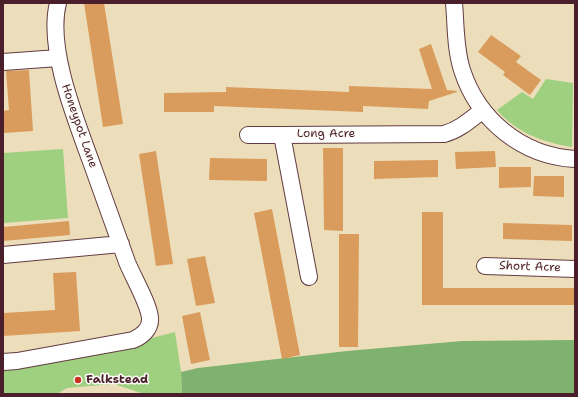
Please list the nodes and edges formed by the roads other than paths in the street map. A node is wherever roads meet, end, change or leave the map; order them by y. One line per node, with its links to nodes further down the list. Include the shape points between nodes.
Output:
1 (58, 3): 3 (street, Honeypot Lane)
2 (454, 3): 5 (street, via 462,69)
3 (58, 58): 4 (street); 9 (street, Honeypot Lane)
4 (3, 62)
5 (482, 110): 7 (street, Long Acre, via 453,132 444,134); 8 (street, via 520,144 553,156)
6 (248, 135): 7 (street)
7 (282, 135): 13 (street, Long Acre)
8 (575, 159)
9 (121, 244): 10 (street); 14 (street, Honeypot Lane, via 149,313 150,325 144,334 133,340)
10 (3, 255)
11 (485, 266): 12 (street, Short Acre)
12 (575, 269)
13 (309, 277)
14 (3, 362)

